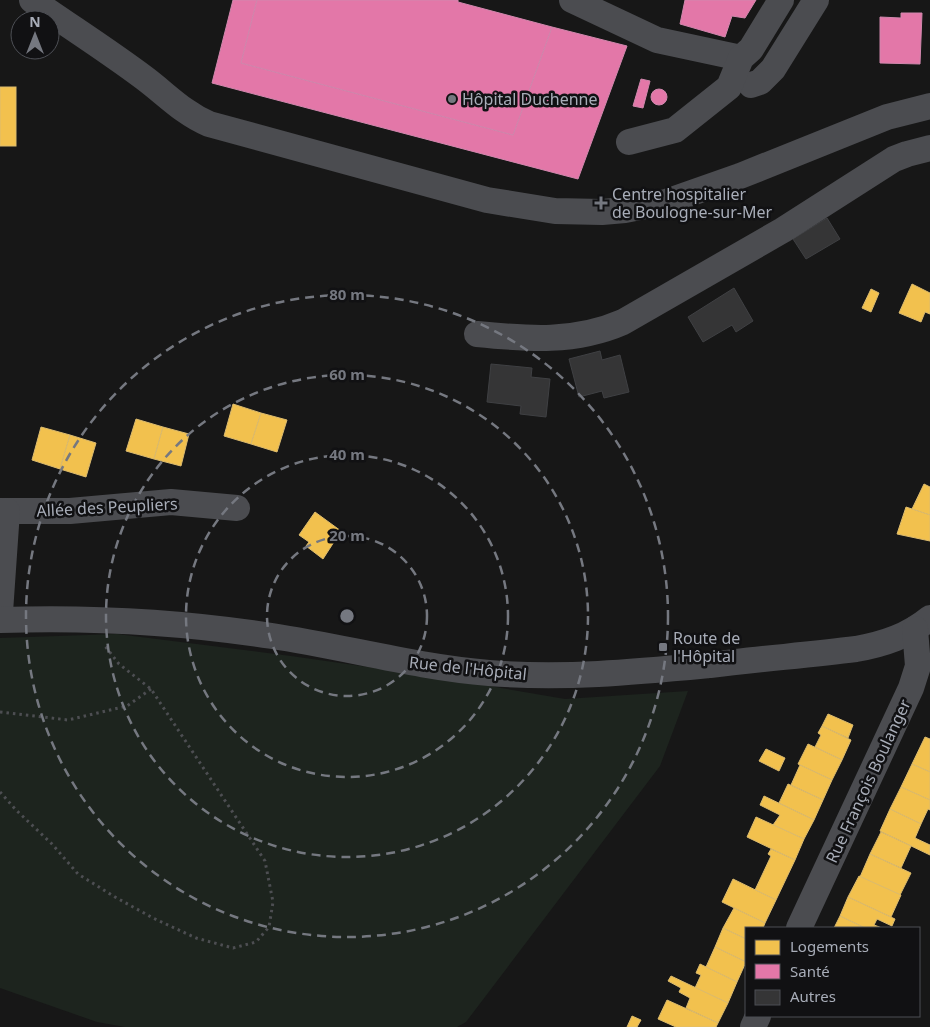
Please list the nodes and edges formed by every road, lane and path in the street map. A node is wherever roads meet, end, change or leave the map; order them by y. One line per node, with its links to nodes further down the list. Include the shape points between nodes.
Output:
1 (32, 0): 7 (street, via 143,77 178,107 209,124 486,200 555,211 602,212 666,202 888,117)
2 (572, 0): 5 (street, via 657,40)
3 (781, 0): 5 (street, via 751,49)
4 (816, 0): 6 (street, via 773,69 760,82)
5 (741, 58): 8 (street, via 729,87 675,130)
6 (750, 85)
7 (930, 106)
8 (629, 142)
9 (930, 148): 10 (street, via 894,159 783,230 606,330 572,337 517,338)
10 (477, 334)
11 (237, 508): 12 (street, Allée des Peupliers, via 171,502 70,511)
12 (4, 511): 13 (street, Allée des Peupliers)
13 (0, 612)
14 (0, 620): 15 (street, Rue de l'Hôpital)
15 (85, 620): 16 (street, Rue de l'Hôpital, via 220,629 445,668 560,676 616,674 856,649 892,640); 17 (path, via 119,664)
16 (923, 624): 20 (street, Rue François Boulanger, via 918,666 911,688)
17 (151, 689): 18 (path, via 127,706 68,720); 19 (path, via 265,861 273,902 269,927 256,942 233,948 196,938 114,897 78,874)
18 (0, 712)
19 (0, 792)
20 (799, 927)

